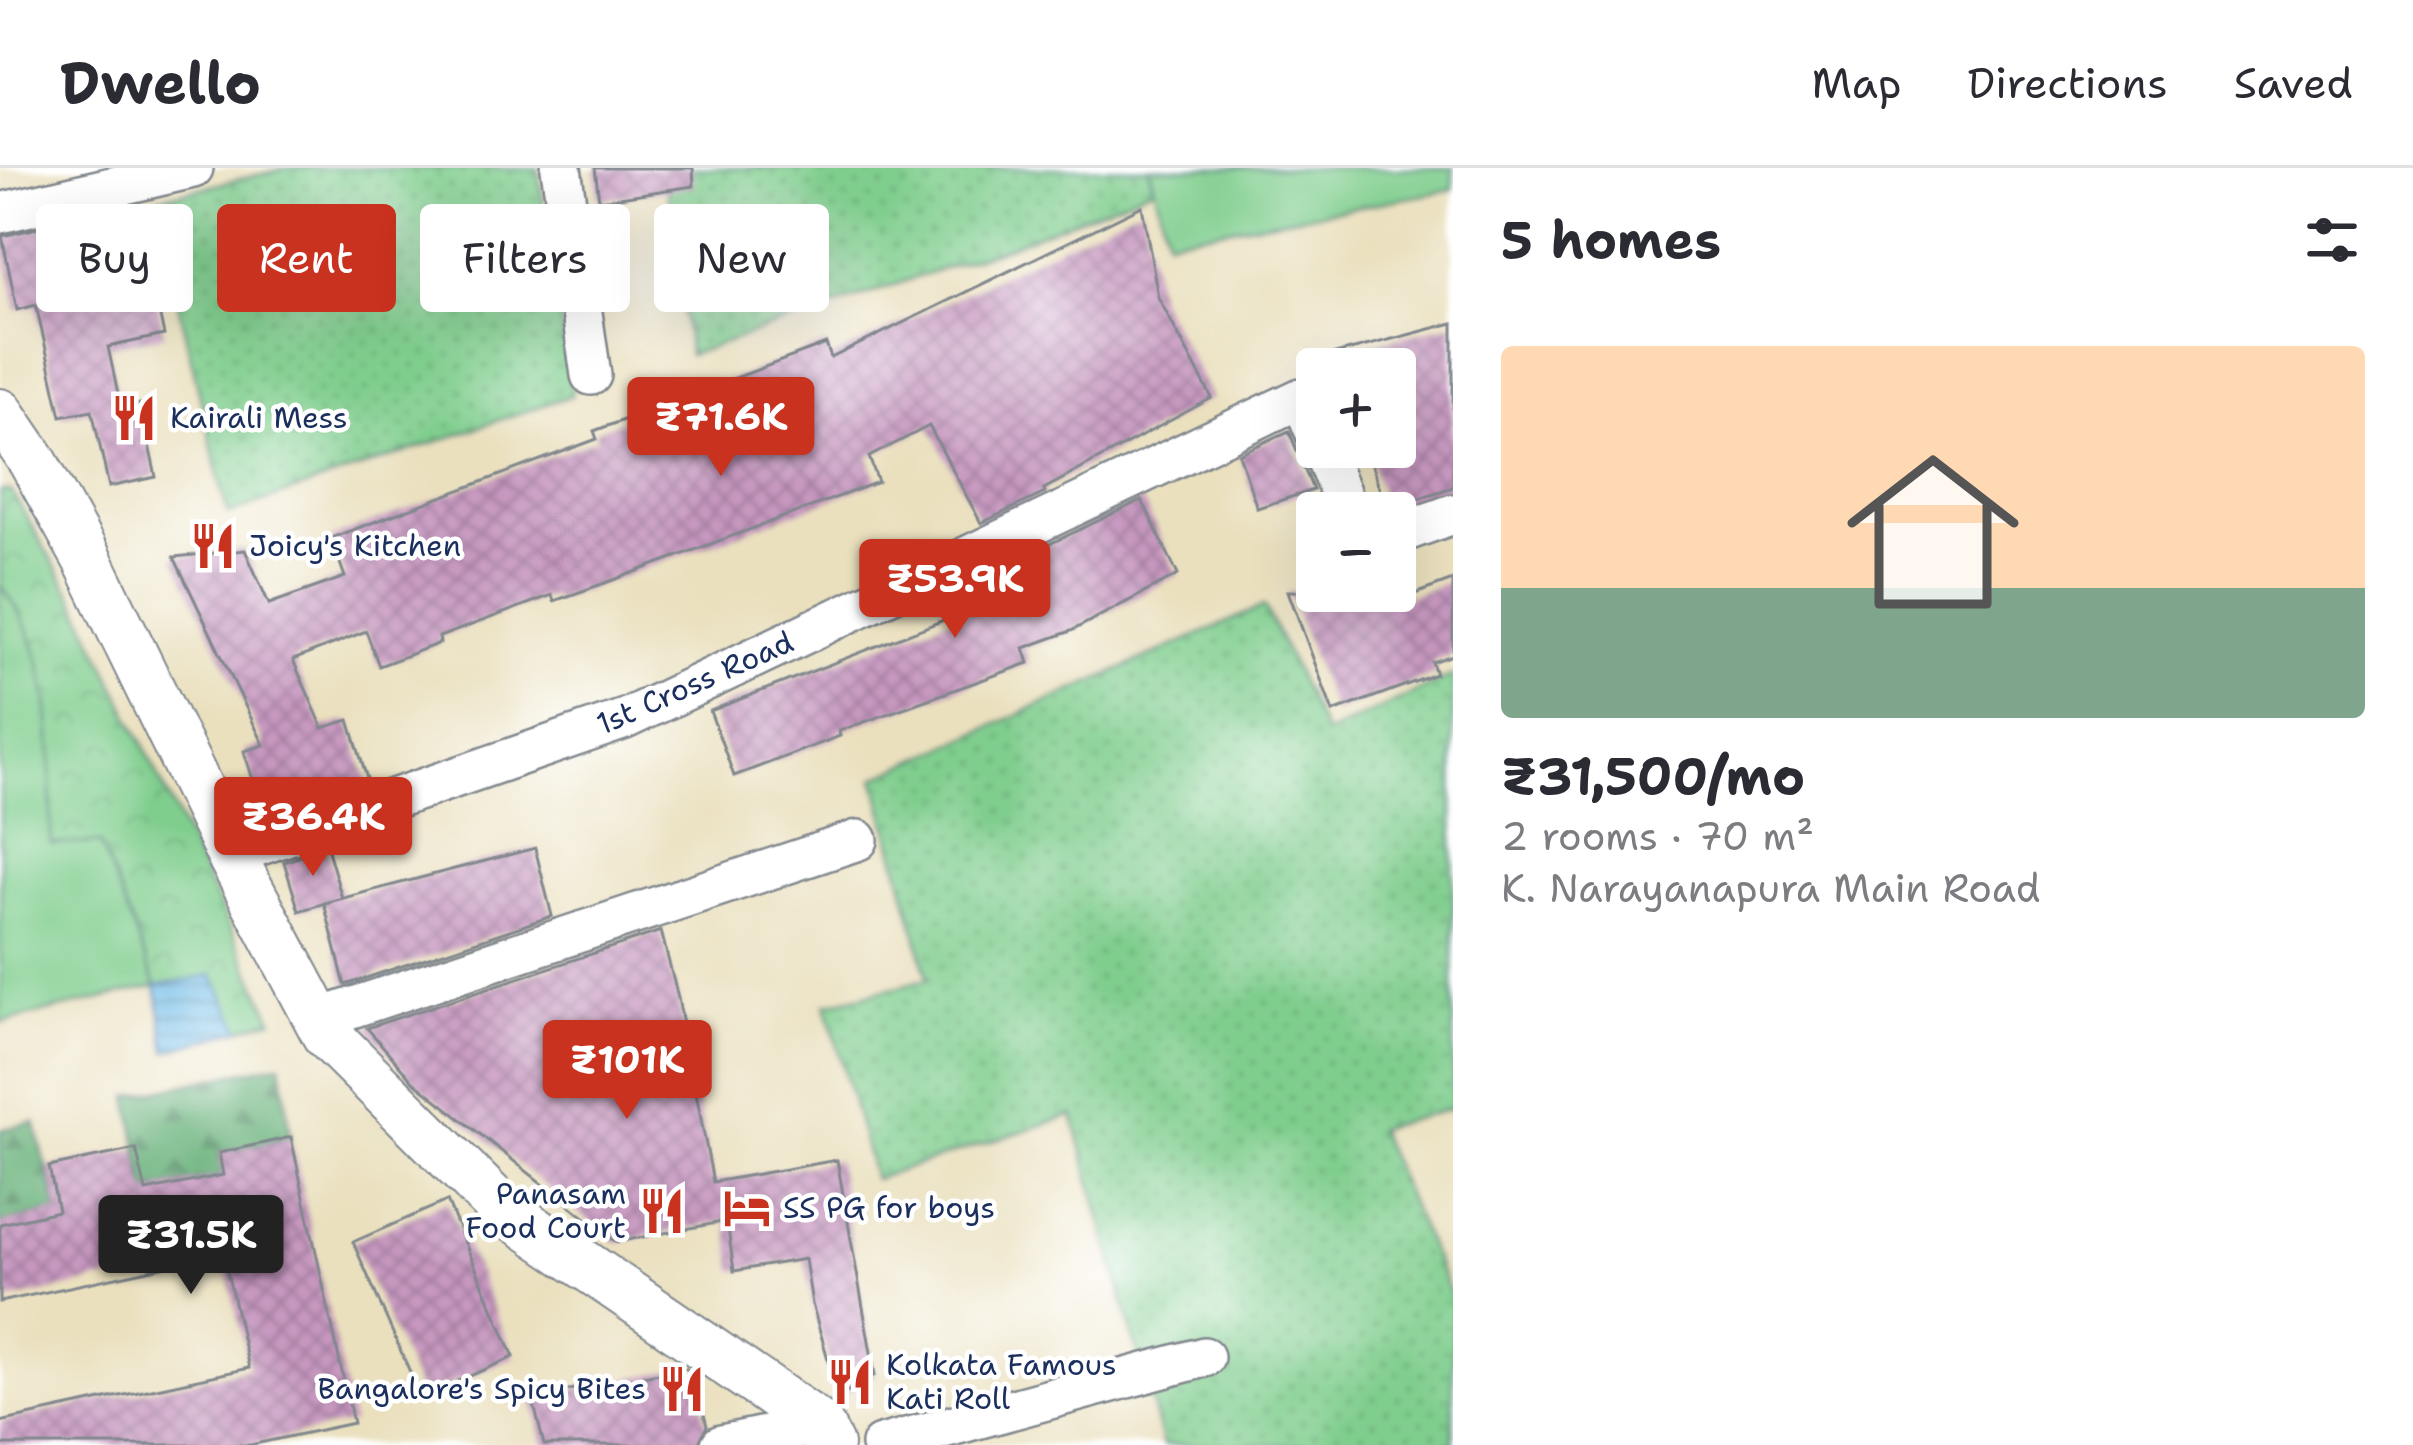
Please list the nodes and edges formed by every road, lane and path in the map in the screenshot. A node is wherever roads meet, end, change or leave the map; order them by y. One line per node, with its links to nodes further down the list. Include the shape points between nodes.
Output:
1 (193, 168): 3 (street)
2 (561, 168): 4 (street)
3 (0, 213)
4 (591, 375)
5 (1296, 400): 10 (street, 1st Cross Road, via 625,719)
6 (0, 412): 10 (street, via 87,559)
7 (1453, 514): 8 (street)
8 (1416, 527)
9 (858, 840): 11 (street)
10 (231, 855): 11 (street)
11 (318, 1019): 13 (street, via 500,1207)
12 (1204, 1357): 15 (street)
13 (824, 1435): 14 (street)
14 (721, 1445)
15 (881, 1445)

